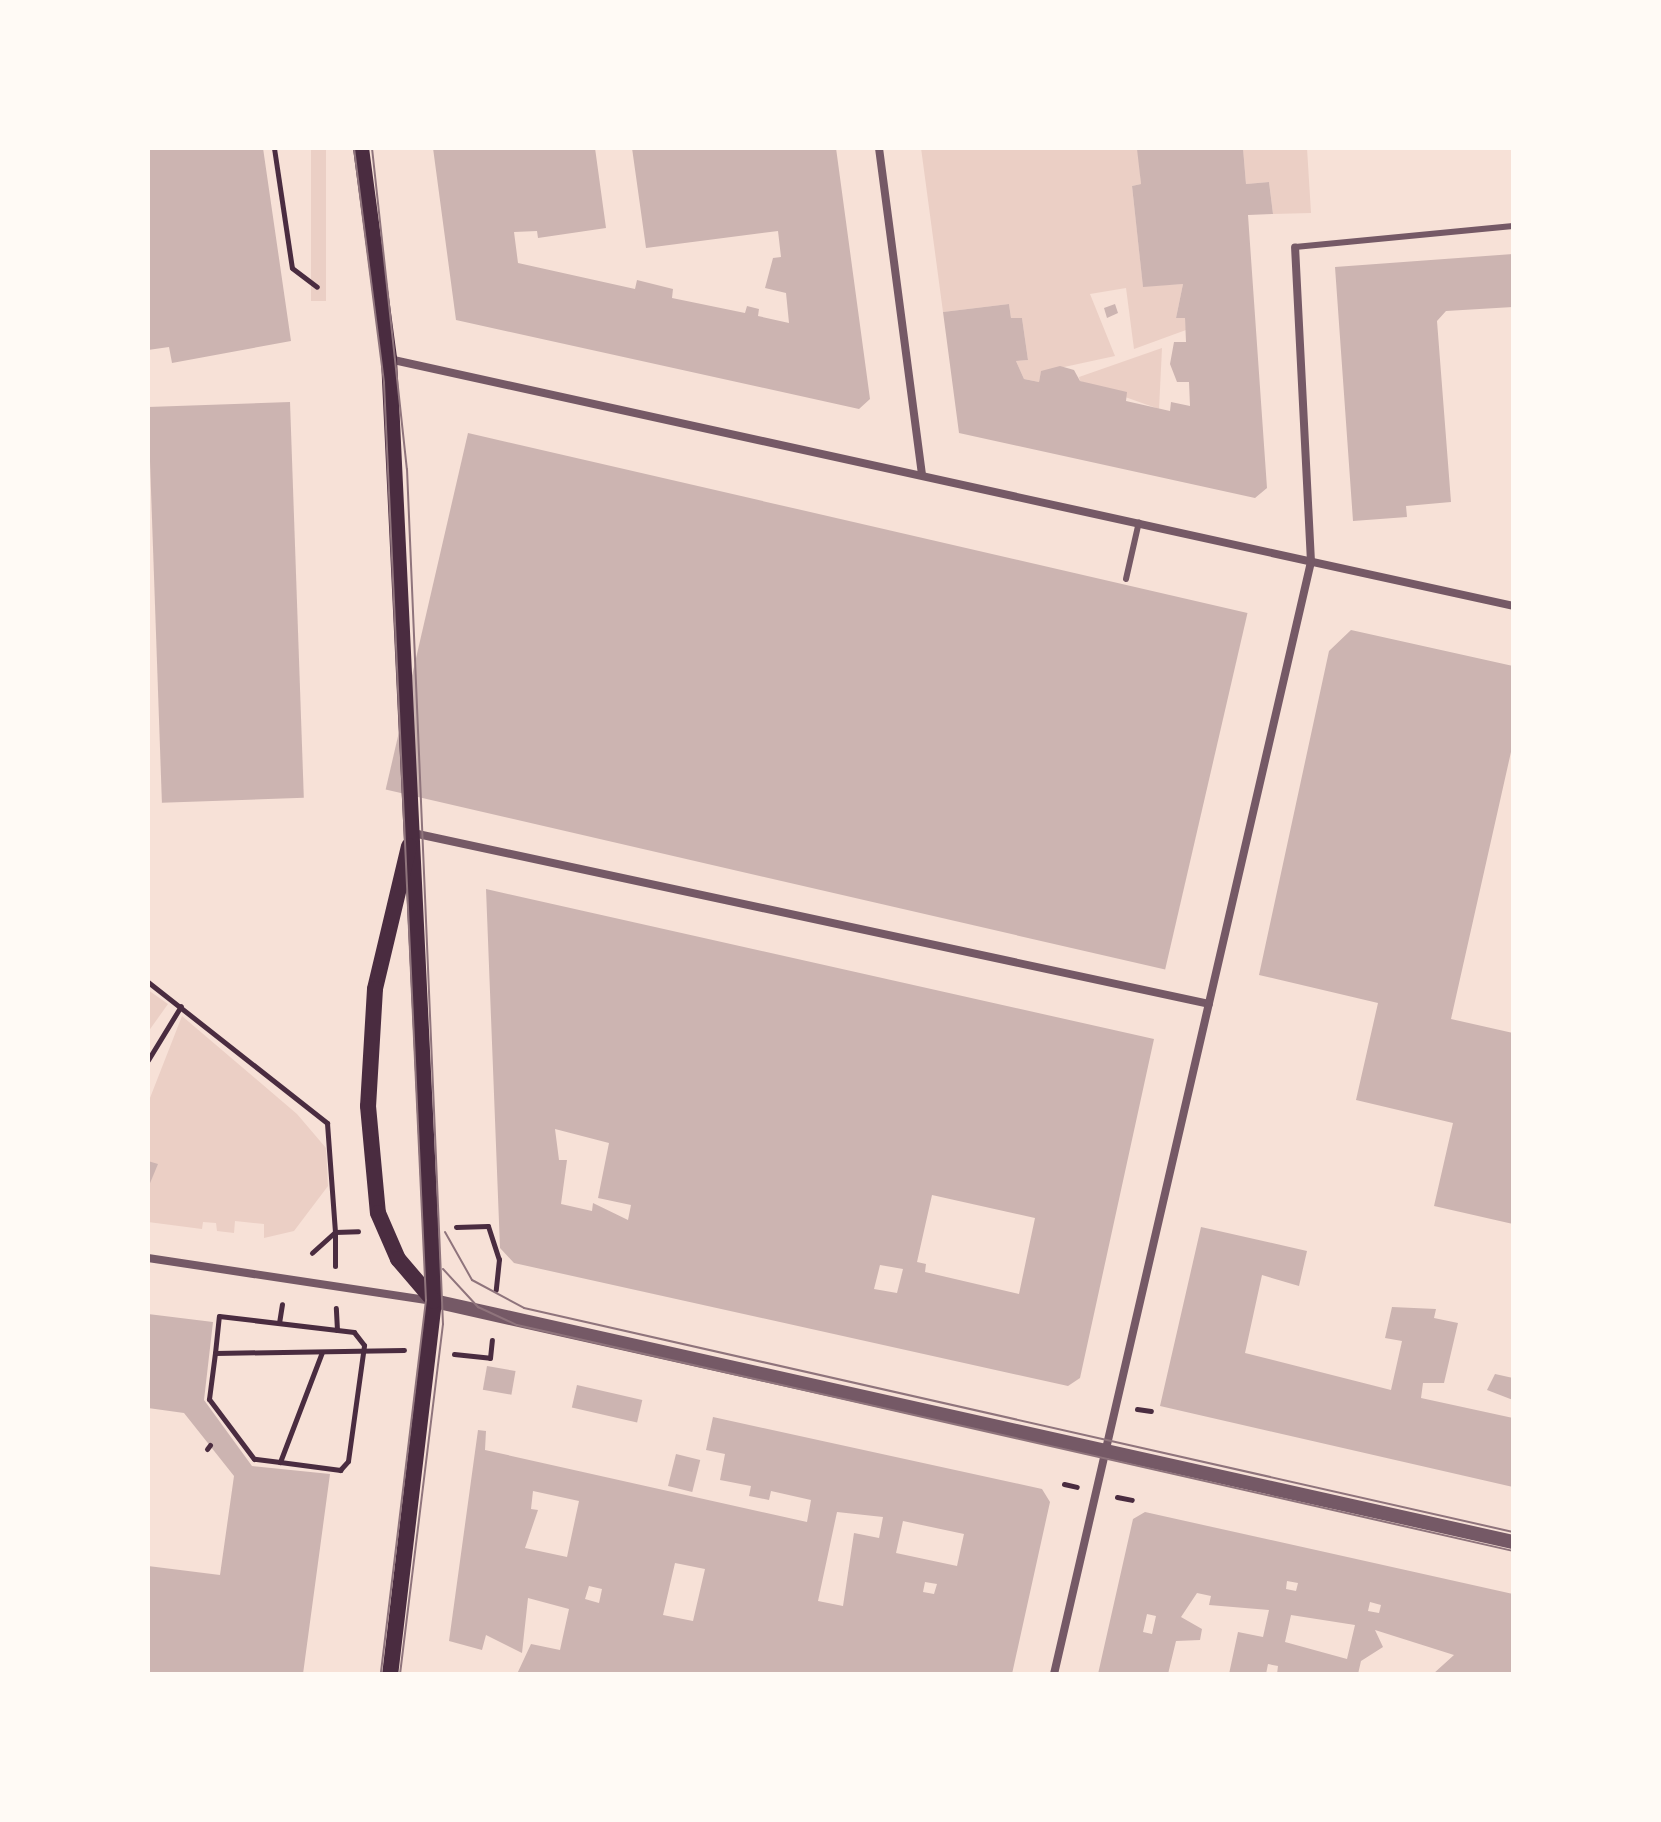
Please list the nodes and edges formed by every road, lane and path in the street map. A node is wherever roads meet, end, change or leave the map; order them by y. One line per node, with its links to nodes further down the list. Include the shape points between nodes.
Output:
1 (274, 148): 6 (path, via 292,268)
2 (361, 148): 7 (main road)
3 (879, 148): 8 (street)
4 (1513, 226): 5 (lane)
5 (1295, 247): 10 (street)
6 (317, 287)
7 (389, 359): 8 (street); 13 (main road)
8 (922, 473): 9 (street)
9 (1139, 522): 10 (street); 11 (lane)
10 (1311, 562): 12 (street); 15 (street)
11 (1126, 579)
12 (1513, 606)
13 (413, 833): 15 (street); 20 (main road); 20 (main road, via 375,989 368,1106 378,1213 398,1259)
14 (148, 982): 16 (path)
15 (1209, 1004): 28 (street)
16 (181, 1006): 17 (path); 18 (path, via 327,1123 335,1232)
17 (148, 1060)
18 (312, 1253)
19 (148, 1258): 20 (street)
20 (434, 1301): 26 (main road); 28 (street)
21 (282, 1304): 22 (path)
22 (279, 1323): 23 (path); 27 (path, via 219,1316)
23 (337, 1330)
24 (364, 1345): 25 (path); 26 (path); 29 (path, via 348,1461 340,1470)
25 (322, 1352): 27 (path); 29 (path)
26 (432, 1352): 31 (main road)
27 (215, 1353): 29 (path, via 209,1399 254,1459)
28 (1110, 1451): 30 (street); 32 (street)
29 (280, 1462)
30 (1513, 1542)
31 (390, 1674)
32 (1054, 1674)

